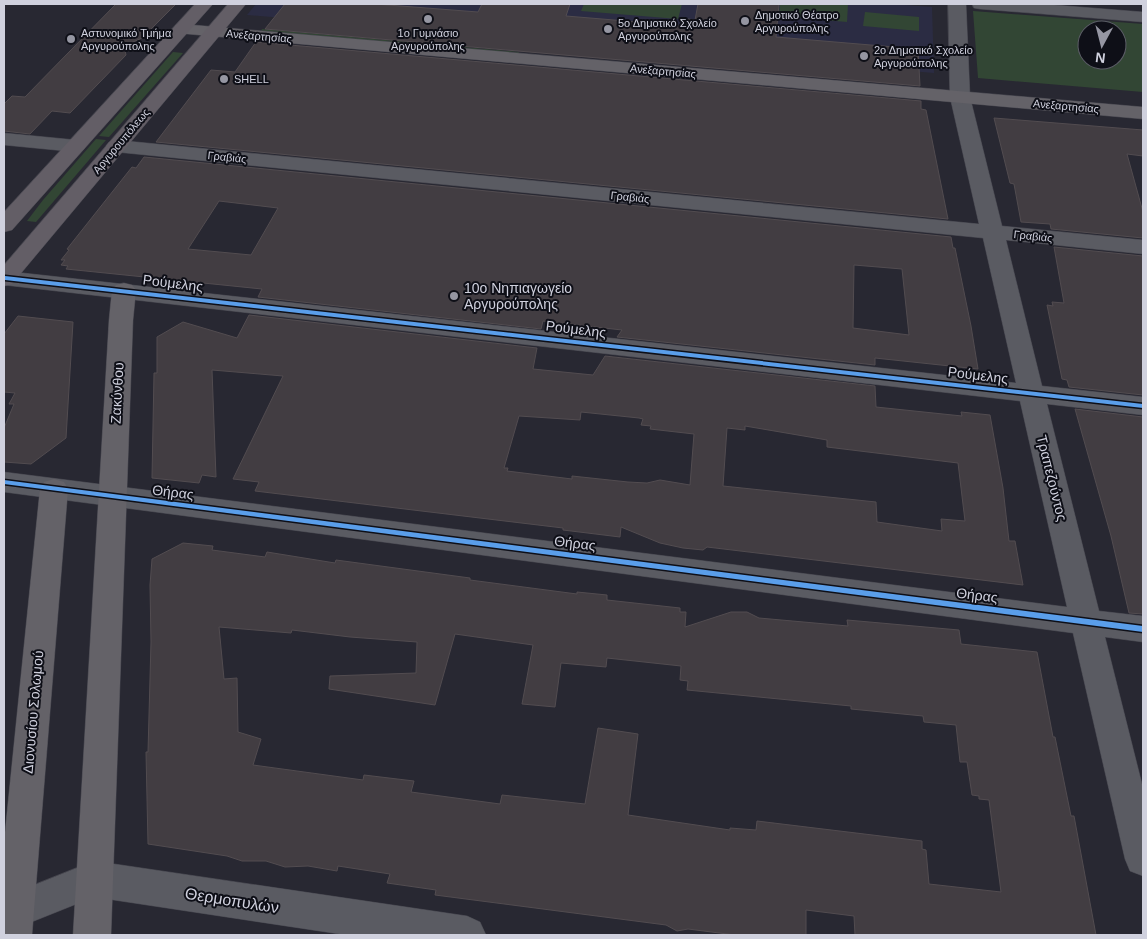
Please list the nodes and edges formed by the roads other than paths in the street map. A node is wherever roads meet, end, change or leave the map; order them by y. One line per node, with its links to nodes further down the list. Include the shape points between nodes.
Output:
1 (204, 4): 6 (main road)
2 (237, 4): 7 (main road, Αργυρουπόλεως)
3 (957, 4): 8 (street, Τραπεζούντος)
4 (980, 4): 5 (street)
5 (1143, 17)
6 (186, 24): 7 (main road, Ανεξαρτησίας); 12 (main road)
7 (218, 27): 8 (main road, Ανεξαρτησίας); 13 (main road, Αργυρουπόλεως)
8 (960, 92): 9 (main road, Ανεξαρτησίας); 10 (main road, Ανεξαρτησίας); 15 (street, Τραπεζούντος)
9 (1143, 101)
10 (1143, 113)
11 (4, 138): 12 (street)
12 (76, 146): 14 (main road)
13 (116, 146): 15 (street, Γραβιάς); 17 (main road, Αργυρουπόλεως)
14 (4, 225)
15 (993, 232): 16 (street, Γραβιάς); 19 (street, Τραπεζούντος)
16 (1143, 247)
17 (4, 278): 18 (street, Ρούμελης)
18 (124, 290): 19 (street, Ρούμελης); 23 (main road, Ζακύνθου)
19 (1031, 394): 20 (street, Ρούμελης); 24 (street, Τραπεζούντος)
20 (1143, 406)
21 (4, 482): 22 (street, Θήρας)
22 (54, 489): 23 (street, Θήρας); 28 (main road, Διονυσίου Σολωμού)
23 (114, 496): 24 (street, Θήρας); 27 (main road)
24 (1086, 622): 25 (street, Θήρας); 26 (street, Τραπεζούντος)
25 (1143, 629)
26 (1143, 860)
27 (94, 879): 28 (street, Θερμοπυλών); 29 (main road); 30 (street, Θερμοπυλών)
28 (11, 920)
29 (92, 935)
30 (466, 935)

